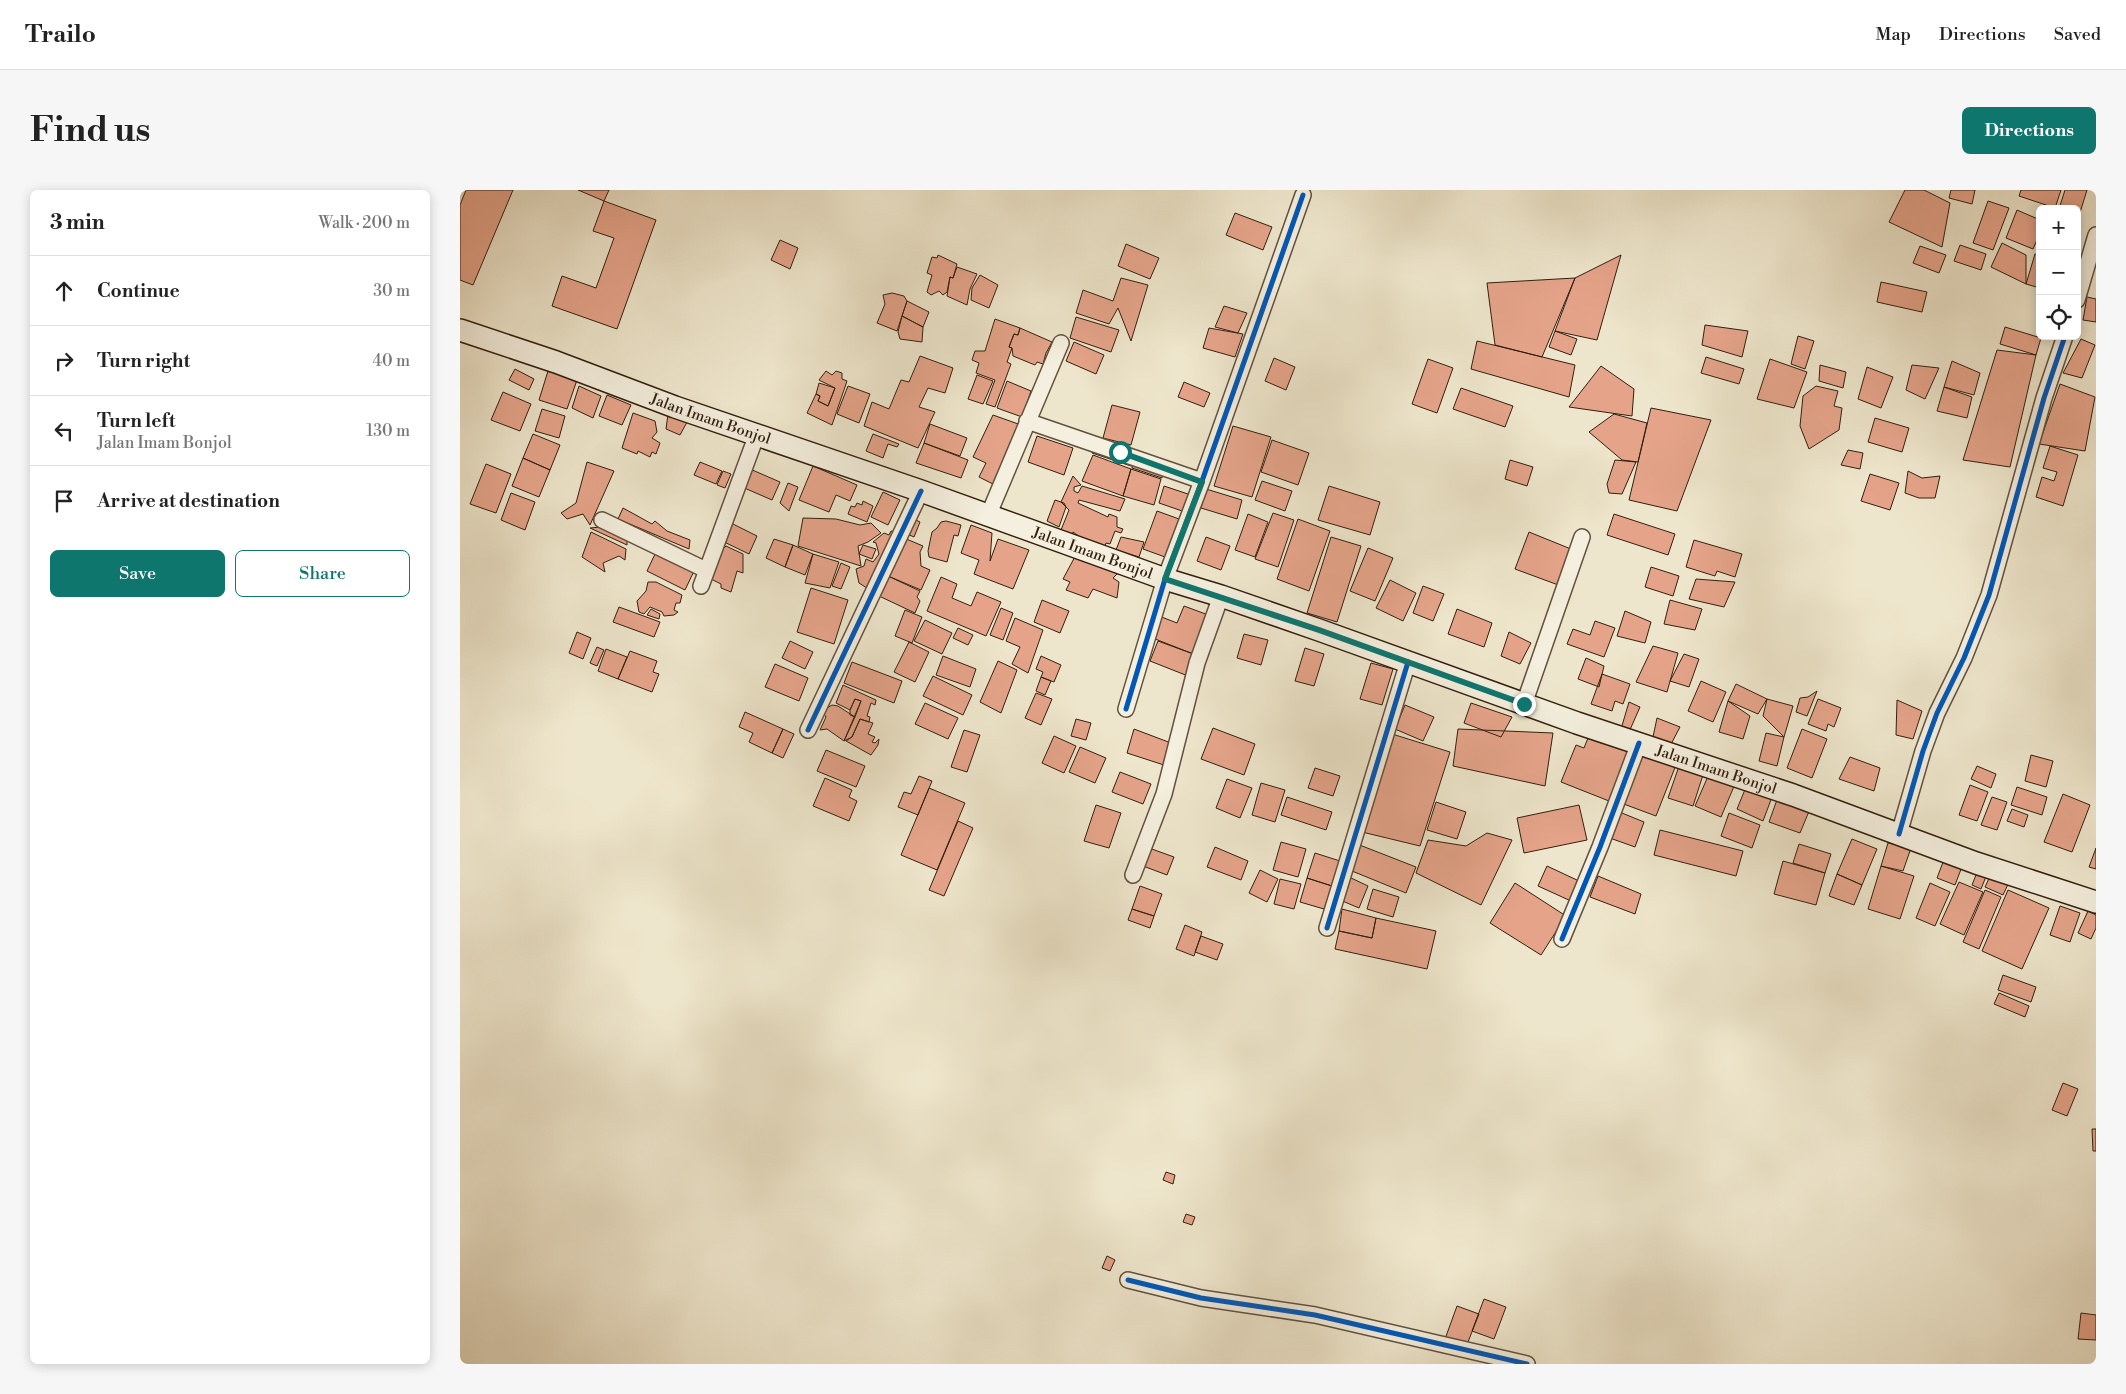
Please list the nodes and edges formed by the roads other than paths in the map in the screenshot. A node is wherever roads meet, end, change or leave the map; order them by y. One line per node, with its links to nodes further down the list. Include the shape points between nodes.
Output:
1 (1303, 195): 9 (street)
2 (2096, 236): 3 (street)
3 (2085, 292)
4 (460, 330): 8 (main road, Jalan Imam Bonjol)
5 (2064, 340): 23 (street, via 2044,398 1989,595 1964,658 1937,713)
6 (1061, 343): 7 (street)
7 (1027, 421): 9 (street); 11 (street)
8 (757, 434): 10 (main road, Jalan Imam Bonjol); 14 (street)
9 (1202, 482): 15 (street)
10 (921, 491): 11 (main road, Jalan Imam Bonjol); 21 (street)
11 (988, 516): 15 (main road, Jalan Imam Bonjol)
12 (602, 520): 14 (street)
13 (1582, 537): 19 (street)
14 (706, 570): 16 (street)
15 (1165, 579): 17 (main road, Jalan Imam Bonjol); 20 (street)
16 (701, 586)
17 (1221, 596): 18 (main road, Jalan Imam Bonjol); 24 (street, via 1197,663 1164,794)
18 (1408, 662): 19 (main road, Jalan Imam Bonjol); 26 (street)
19 (1524, 704): 22 (main road, Jalan Imam Bonjol)
20 (1126, 709)
21 (808, 730)
22 (1639, 743): 23 (main road, Jalan Imam Bonjol); 27 (street)
23 (1899, 834): 25 (main road, Jalan Imam Bonjol)
24 (1133, 875)
25 (2096, 902)
26 (1327, 928)
27 (1562, 939)
28 (1128, 1280): 29 (street, via 1201,1298 1315,1315)
29 (1527, 1364)

